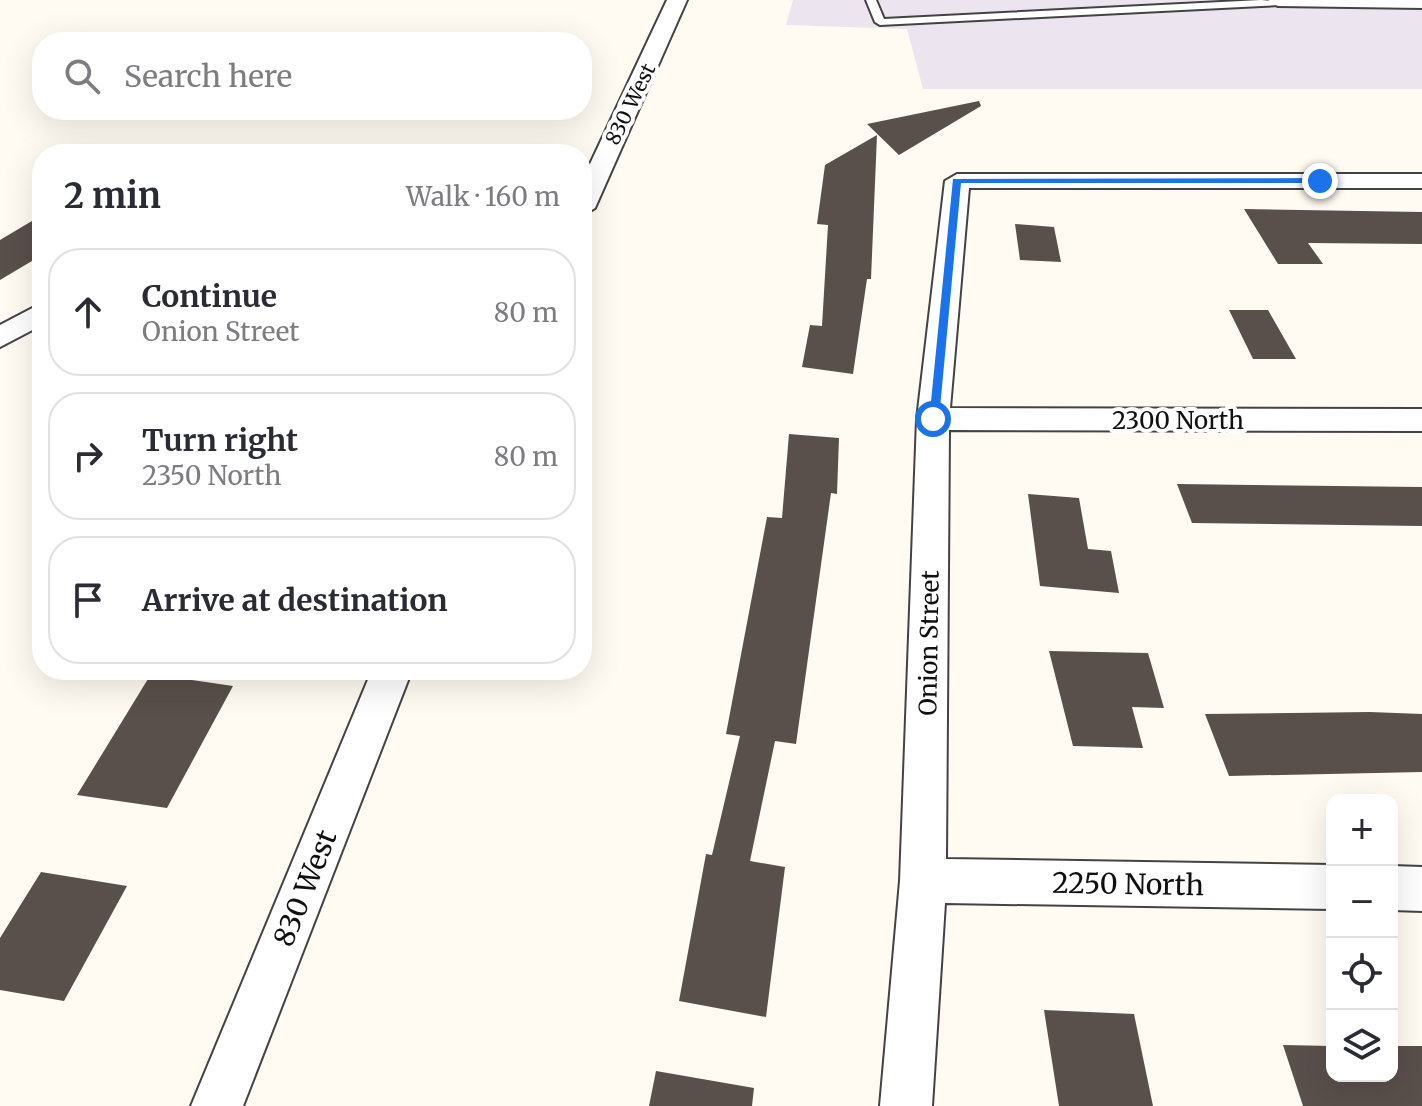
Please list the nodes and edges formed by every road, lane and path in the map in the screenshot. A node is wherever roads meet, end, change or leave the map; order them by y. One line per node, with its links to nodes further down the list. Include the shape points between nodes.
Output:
1 (677, 0): 5 (street, 830 West)
2 (871, 0): 3 (lane, via 880,22)
3 (1279, 1): 4 (street)
4 (1422, 2)
5 (592, 166)
6 (1422, 181): 9 (street, Onion Street, via 957,181)
7 (32, 318): 8 (street)
8 (0, 338)
9 (933, 419): 10 (street, 2300 North); 12 (street, Onion Street)
10 (1422, 420)
11 (388, 680): 16 (street, 830 West)
12 (923, 881): 13 (street, 2250 North); 17 (street, Onion Street)
13 (1326, 887)
14 (1398, 888): 15 (street)
15 (1422, 889)
16 (217, 1106)
17 (906, 1106)

